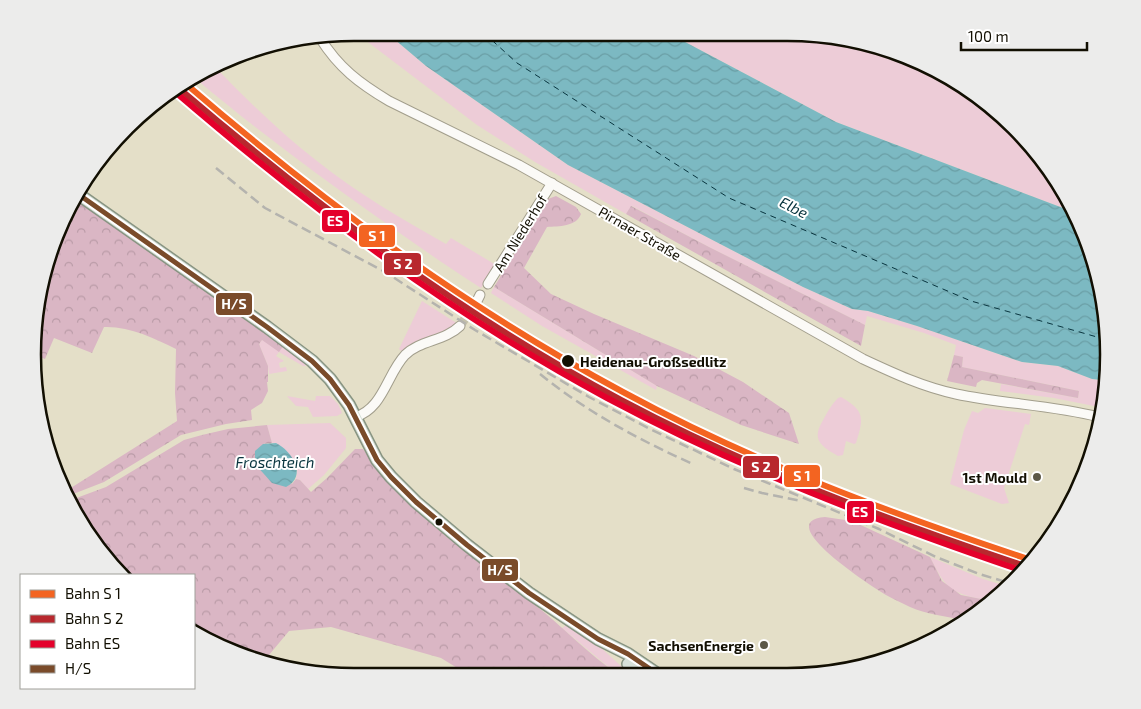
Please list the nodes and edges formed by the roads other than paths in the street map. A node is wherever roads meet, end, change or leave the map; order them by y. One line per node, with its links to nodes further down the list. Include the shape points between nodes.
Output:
1 (323, 43): 2 (street, Pirnaer Straße, via 341,67 374,92)
2 (552, 183): 4 (street, Am Niederhof); 6 (street, Pirnaer Straße, via 863,359 896,374 954,394)
3 (83, 198): 7 (main road, via 298,350 330,380)
4 (488, 284)
5 (460, 326): 7 (street, via 444,338 405,355 372,408)
6 (1094, 416)
7 (355, 417): 8 (main road, via 377,460 416,502 510,579)
8 (598, 639): 9 (main road); 10 (main road)
9 (634, 668)
10 (649, 668)

